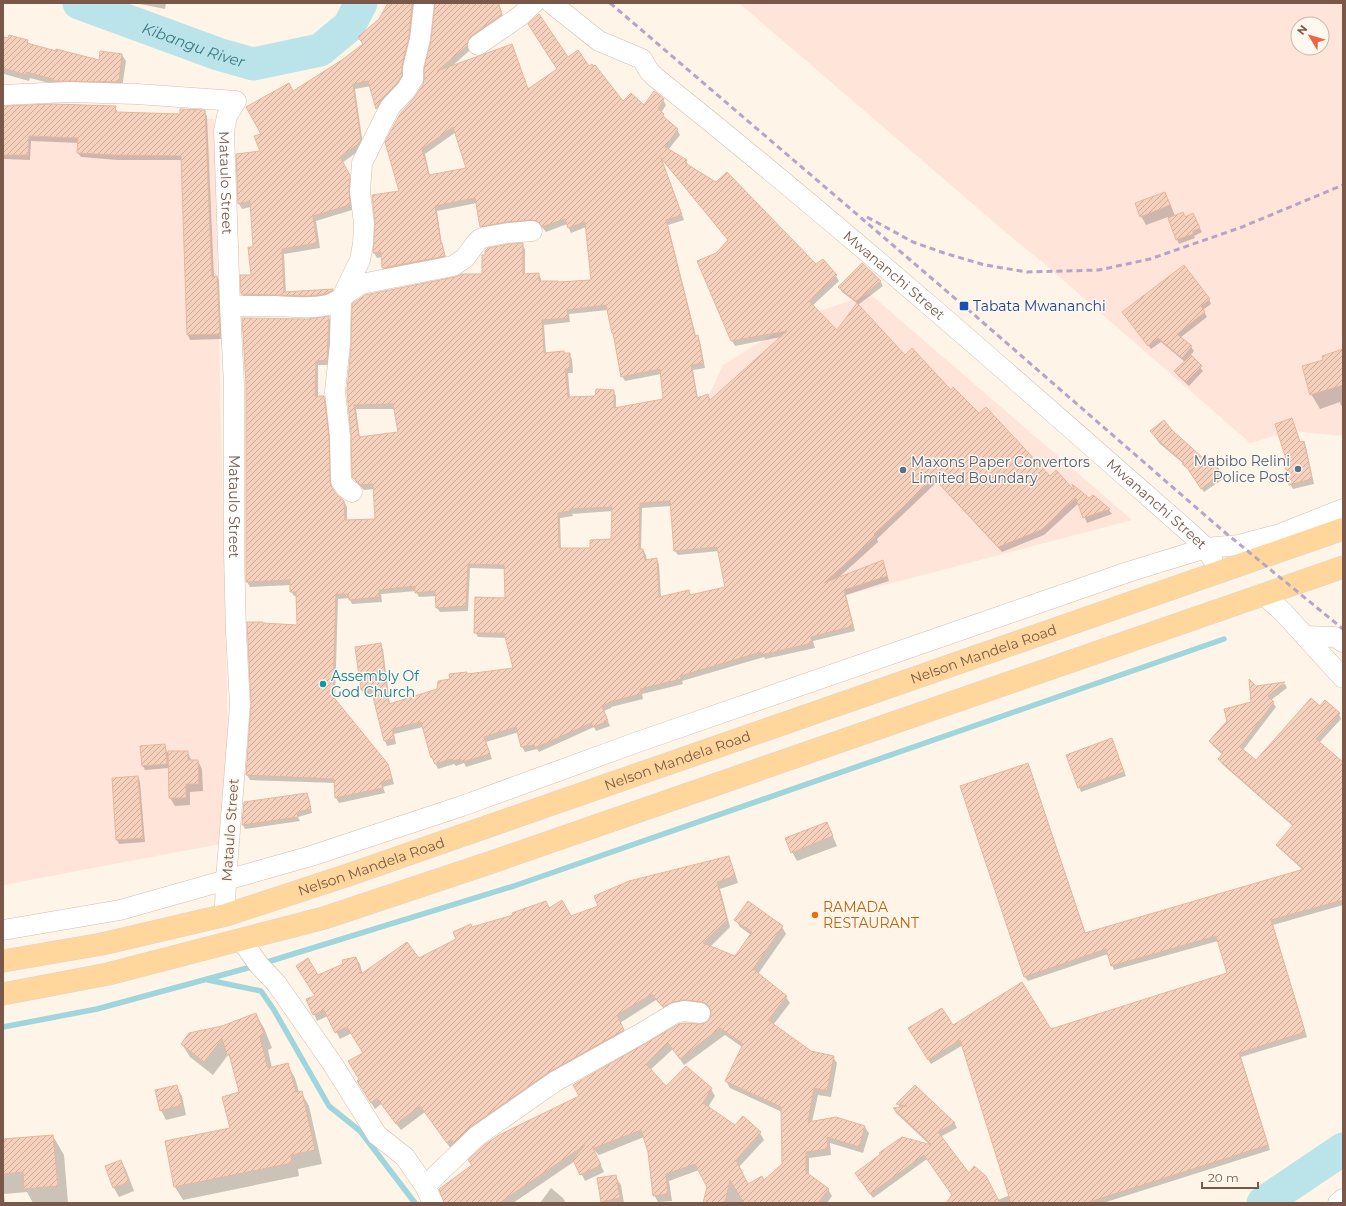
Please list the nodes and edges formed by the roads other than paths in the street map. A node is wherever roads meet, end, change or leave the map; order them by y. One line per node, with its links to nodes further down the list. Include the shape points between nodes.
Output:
1 (424, 3): 7 (street, via 413,79 390,107 362,163 360,192 364,223 363,244 360,260)
2 (534, 3): 4 (street)
3 (551, 3): 12 (street, Mwananchi Street, via 599,41 642,59 655,77 738,144 1033,395)
4 (478, 45)
5 (3, 95): 8 (street, Mataulo Street, via 68,92 236,101 227,116 224,131)
6 (532, 231): 7 (street, via 485,237 476,243 465,258 453,266 361,284)
7 (341, 299): 8 (street, via 317,307); 9 (street, via 335,392 340,436 341,481)
8 (230, 306): 19 (street, Mataulo Street, via 234,384 234,559 240,705)
9 (352, 492)
10 (1343, 509): 12 (street, via 1280,534 1239,545)
11 (1343, 529): 14 (main road, Nelson Mandela Road)
12 (1206, 548): 14 (street, Mwananchi Street); 19 (street, via 1128,572 462,806 311,856)
13 (1343, 567): 15 (main road)
14 (1220, 571): 20 (main road, Nelson Mandela Road, via 374,866)
15 (1264, 595): 16 (street); 22 (main road, via 324,918)
16 (1305, 636): 17 (street, via 1334,637); 18 (street)
17 (1343, 642)
18 (1343, 678)
19 (226, 880): 20 (street, Mataulo Street); 21 (street, via 120,910)
20 (226, 915): 23 (main road, Nelson Mandela Road, via 102,944)
21 (3, 930)
22 (241, 940): 24 (main road, via 108,974); 26 (street, via 276,983 332,1063 377,1135 405,1157)
23 (3, 961)
24 (3, 994)
25 (700, 1013): 26 (street, via 675,1013 556,1081 476,1136)
26 (429, 1195)
27 (1343, 1200): 28 (street)
28 (1338, 1203)

